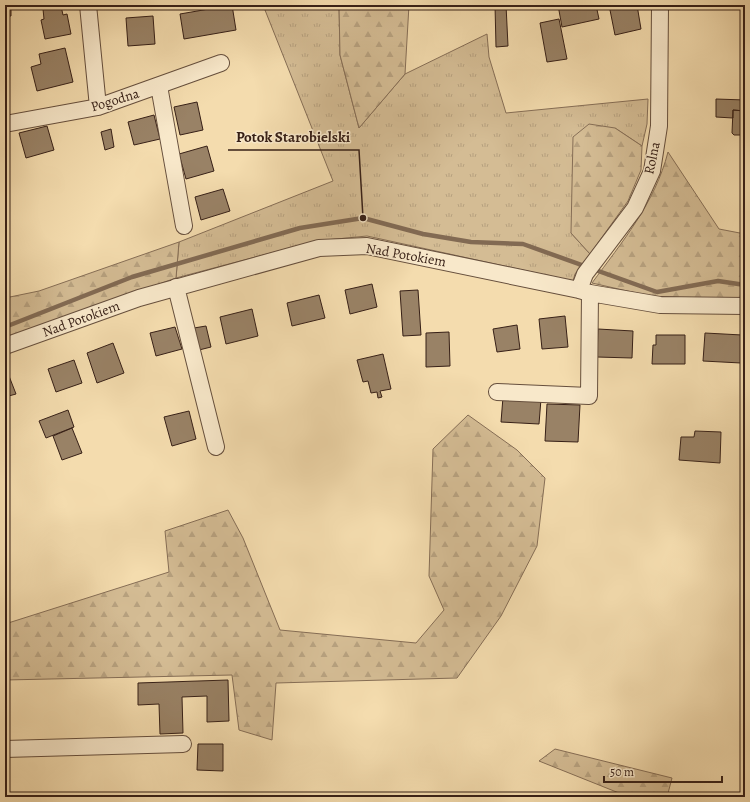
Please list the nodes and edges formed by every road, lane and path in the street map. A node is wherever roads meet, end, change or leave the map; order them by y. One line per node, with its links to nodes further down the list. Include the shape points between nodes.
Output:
1 (88, 5): 5 (street)
2 (660, 5): 9 (street, Rolna, via 659,126 652,171 635,208 585,274)
3 (221, 63): 4 (street, Pogodna)
4 (159, 86): 5 (street, Pogodna); 7 (street)
5 (98, 107): 6 (street, Pogodna)
6 (5, 124)
7 (184, 226)
8 (176, 287): 9 (street, Nad Potokiem, via 319,248 367,246); 11 (street, Nad Potokiem); 13 (street)
9 (585, 292): 10 (street, Nad Potokiem, via 660,305); 12 (street, Rolna, via 589,396)
10 (745, 306)
11 (5, 346)
12 (497, 392)
13 (216, 447)
14 (183, 744): 15 (street)
15 (5, 749)

